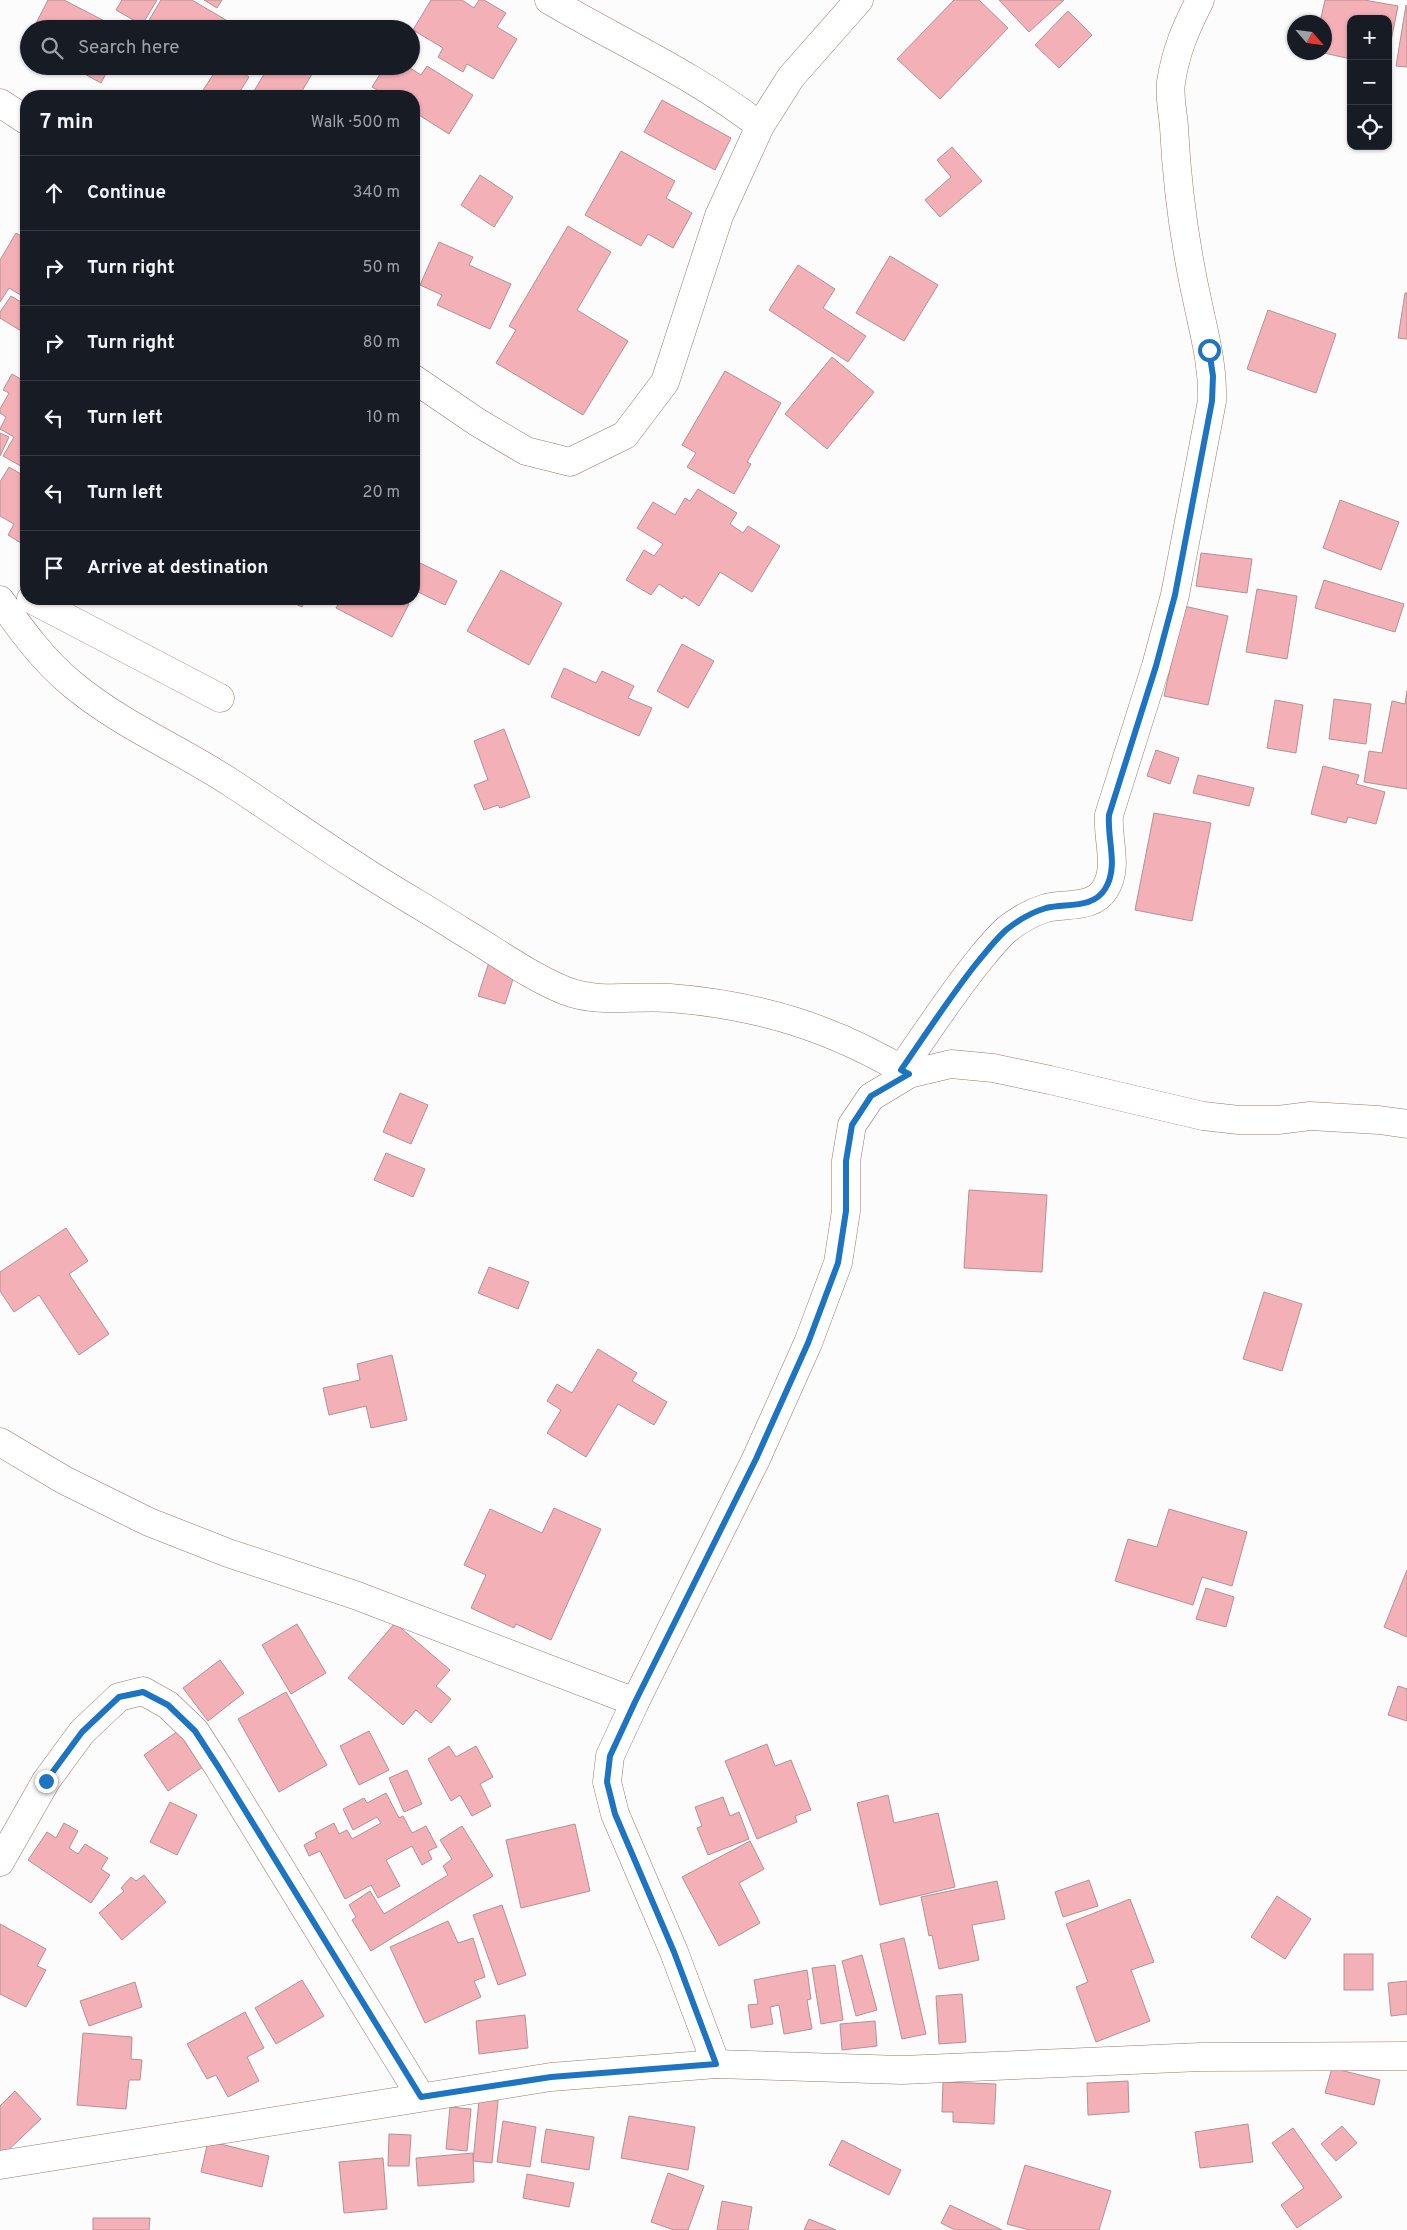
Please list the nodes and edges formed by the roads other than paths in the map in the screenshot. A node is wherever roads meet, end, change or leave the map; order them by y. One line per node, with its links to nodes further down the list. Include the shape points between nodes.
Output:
1 (550, 0): 6 (street, via 703,86)
2 (859, 0): 6 (street, via 790,77)
3 (1200, 0): 13 (street, via 1182,34 1171,83 1183,220 1209,350 1212,401 1175,595 1109,815 1107,832 1112,873 1105,890 1091,902 1046,908 1006,930 962,981)
4 (0, 103): 5 (street)
5 (20, 116)
6 (760, 126): 7 (street, via 719,216 665,382 625,436 570,462 526,451)
7 (420, 383)
8 (0, 582): 9 (street)
9 (20, 593)
10 (0, 600): 13 (street, via 44,659 110,712 231,783 363,871 566,991 602,999 654,996 712,1002 759,1012 831,1033)
11 (42, 605): 12 (street)
12 (220, 698)
13 (905, 1072): 14 (street, via 951,1064 993,1068 1203,1116 1259,1120 1310,1116); 16 (street, via 871,1096 852,1125 846,1161 846,1211 838,1263 756,1459)
14 (1407, 1124)
15 (0, 1442): 16 (street, via 64,1480 149,1522 228,1553 364,1598)
16 (635, 1702): 19 (street, via 610,1756 607,1782 615,1814 674,1952)
17 (0, 1862): 20 (street, via 46,1781 82,1732 119,1697 143,1692 168,1705 195,1731 219,1768)
18 (1407, 2056): 19 (street, via 1201,2056 902,2070)
19 (716, 2064): 20 (street, via 551,2077)
20 (421, 2097): 21 (street)
21 (0, 2165)

